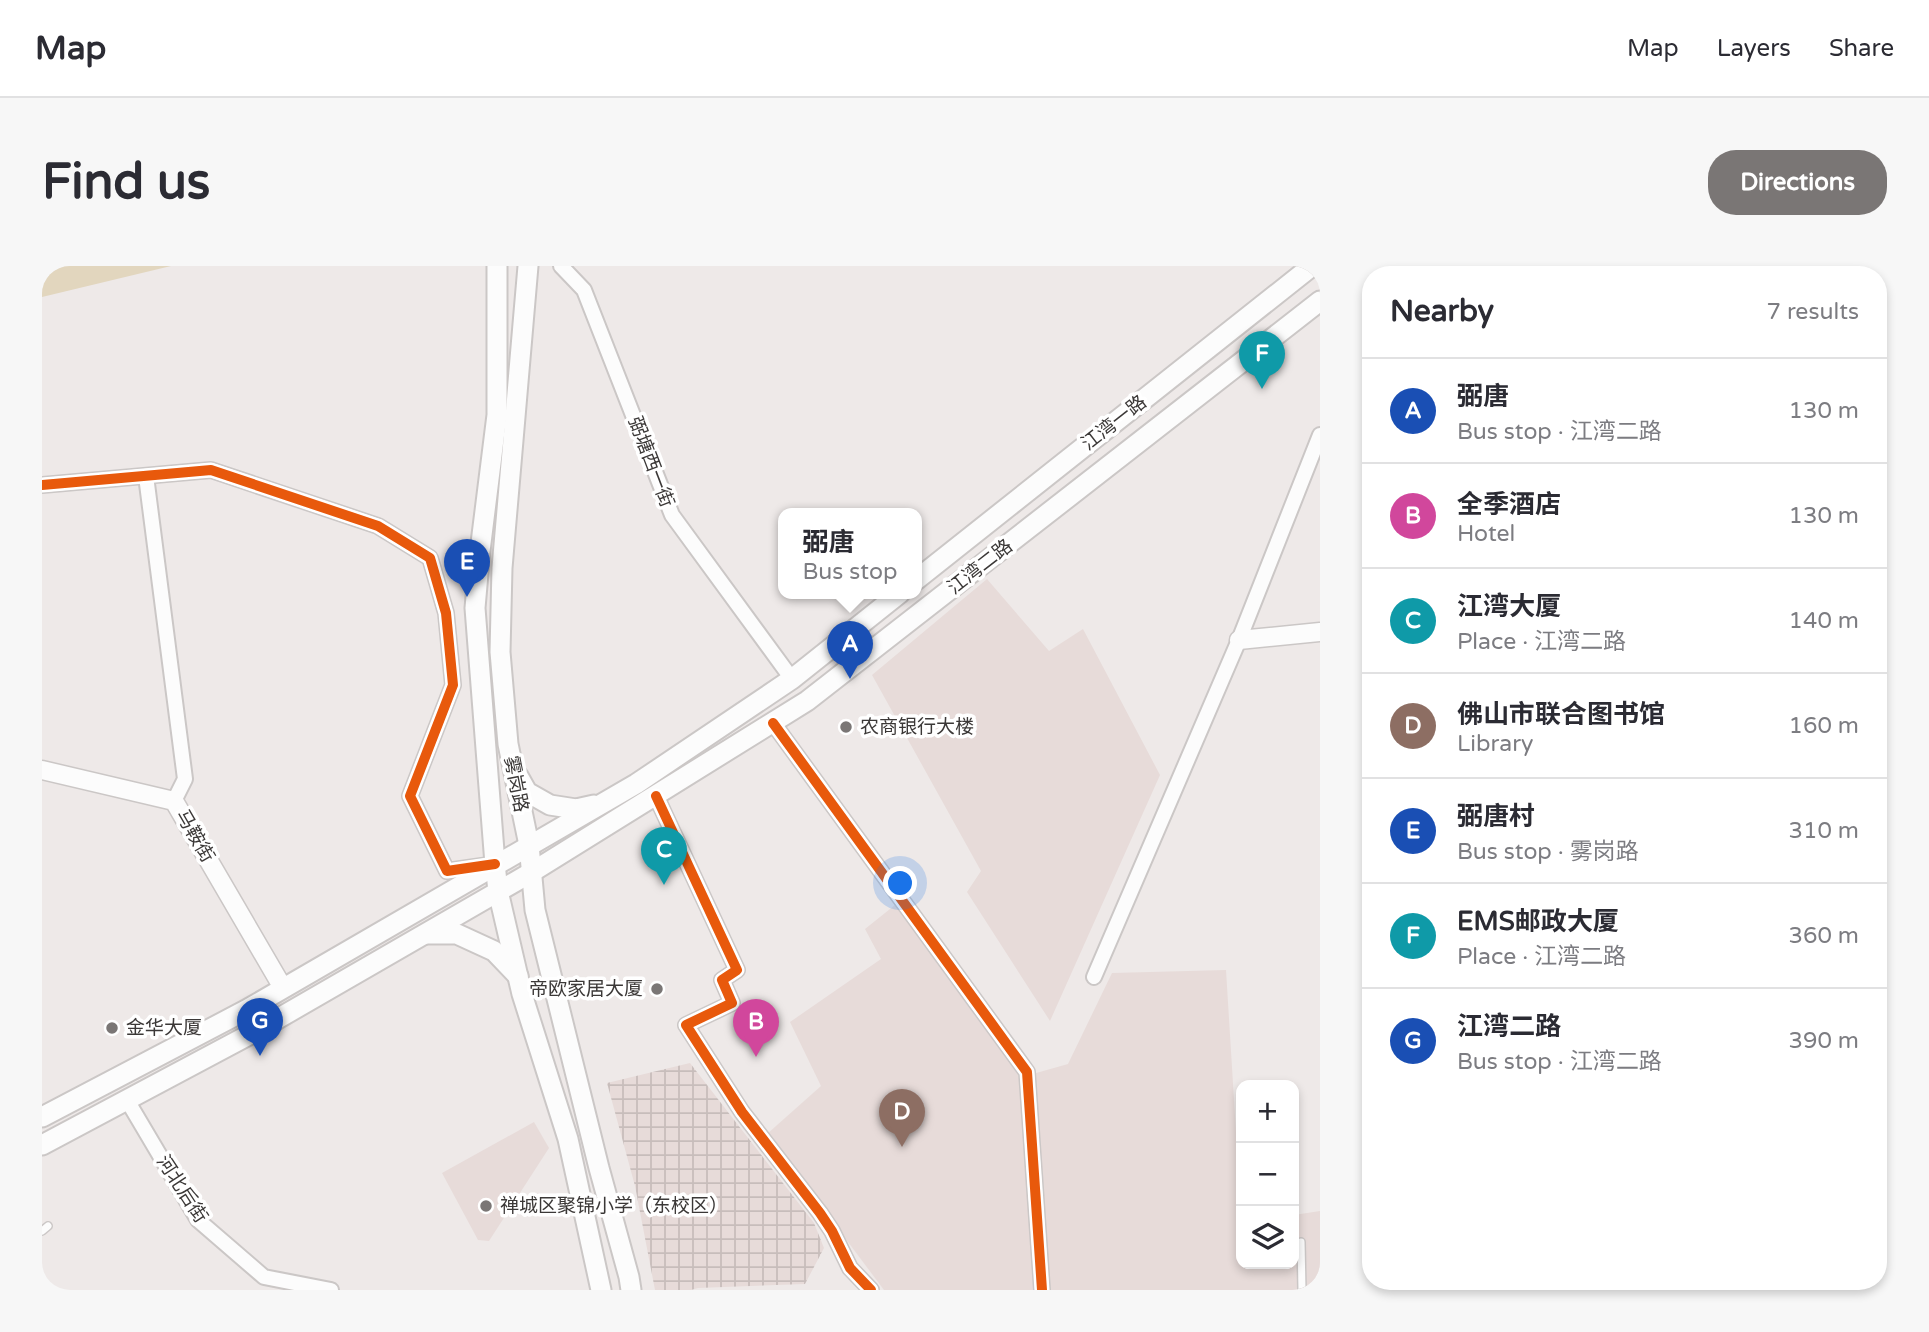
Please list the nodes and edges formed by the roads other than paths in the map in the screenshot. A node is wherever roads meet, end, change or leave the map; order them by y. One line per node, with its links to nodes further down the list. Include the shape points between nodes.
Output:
1 (497, 266): 22 (main road, 雾岗路, via 497,415 475,608)
2 (528, 266): 16 (main road, 雾岗路, via 502,568 500,652)
3 (561, 266): 14 (street, 弼塘西一街, via 584,289 672,515)
4 (1305, 268): 5 (main road); 10 (main road, 江湾一路)
5 (1320, 293)
6 (1320, 301): 15 (main road, 江湾二路)
7 (1320, 435): 13 (street)
8 (146, 476): 9 (street); 19 (street, via 185,779); 22 (street, via 211,470 378,526 430,558 446,613 453,685 410,796 447,871)
9 (42, 485)
10 (922, 575)
11 (892, 599): 14 (main road)
12 (1320, 632): 13 (street)
13 (1238, 640): 27 (street)
14 (792, 679): 20 (main road)
15 (773, 723): 18 (main road, 江湾二路); 37 (street, via 1027,1072)
16 (513, 766): 20 (main road, via 527,792 550,805 576,809); 21 (main road, 雾岗路)
17 (42, 770): 19 (street, 马鞍街)
18 (656, 796): 23 (main road, 江湾二路); 36 (street, via 737,970 722,980 732,1003 686,1025 742,1112 820,1213 850,1268)
19 (174, 801): 28 (street, 马鞍街)
20 (602, 804): 21 (main road)
21 (529, 845): 22 (main road); 23 (main road, 雾岗路)
22 (495, 864): 24 (main road, 雾岗路); 28 (main road)
23 (532, 872): 24 (main road, 江湾二路); 35 (main road, 雾岗路, via 535,910)
24 (499, 891): 25 (main road, 江湾二路); 26 (main road, 雾岗路)
25 (425, 934): 26 (main road, via 457,934 482,945); 29 (main road, 江湾二路)
26 (518, 977): 34 (main road, 雾岗路, via 568,1139)
27 (1094, 977)
28 (283, 988): 30 (main road)
29 (127, 1100): 31 (main road, 江湾二路); 33 (street, 河北后街, via 198,1220 264,1278)
30 (42, 1116)
31 (42, 1145)
32 (1301, 1242): 38 (lane)
33 (331, 1290)
34 (601, 1290)
35 (631, 1290)
36 (871, 1290)
37 (1042, 1290)
38 (1302, 1290)

